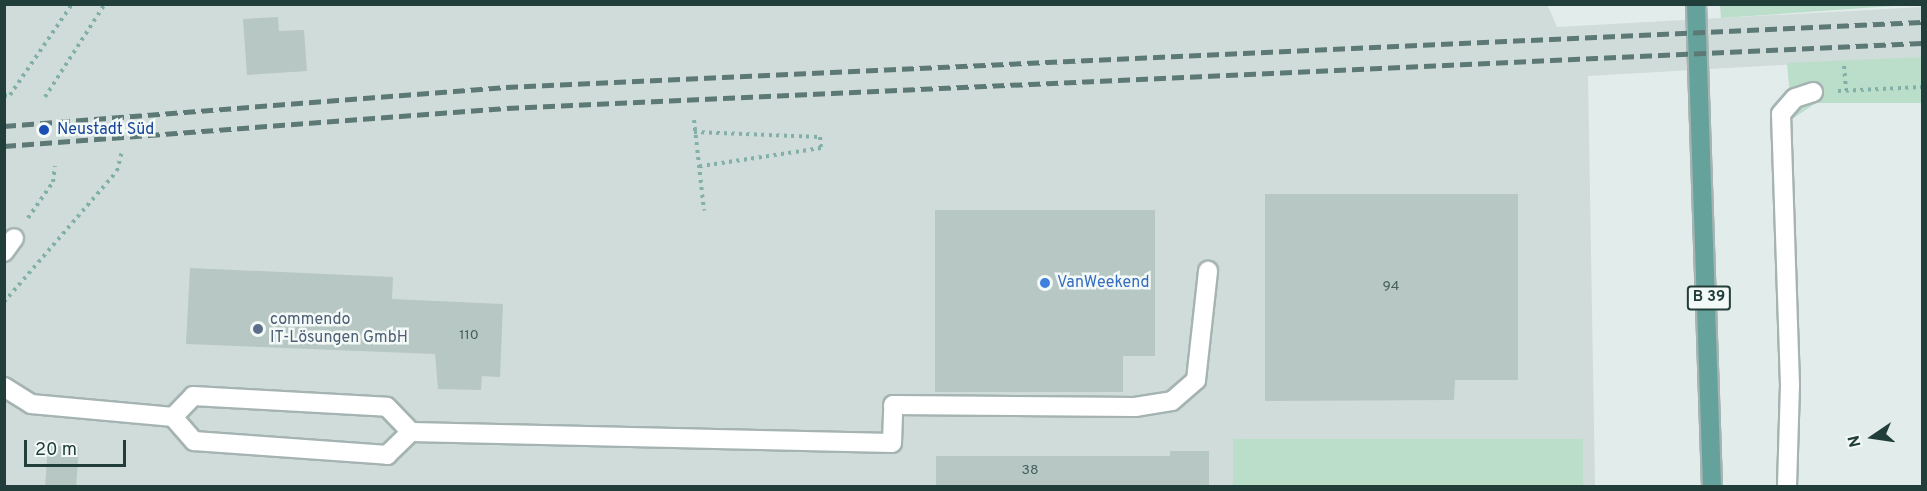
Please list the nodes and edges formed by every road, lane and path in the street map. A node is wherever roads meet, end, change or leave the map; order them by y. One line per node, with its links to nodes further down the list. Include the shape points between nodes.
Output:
1 (72, 4): 8 (path, via 10,95)
2 (105, 4): 9 (path)
3 (1696, 4): 22 (main road, B 39)
4 (1844, 66): 6 (path)
5 (1923, 87): 6 (path)
6 (1846, 90): 7 (path)
7 (1813, 92): 23 (lane, via 1795,98 1781,114 1790,385)
8 (4, 96)
9 (45, 97)
10 (694, 120): 11 (path)
11 (694, 132): 14 (path); 14 (path, via 820,137 821,148)
12 (122, 152): 18 (path, via 117,171)
13 (55, 166): 16 (path, via 53,182)
14 (696, 167): 15 (path)
15 (704, 210)
16 (9, 245)
17 (1208, 271): 21 (lane, via 1196,380 1172,401 1135,407 893,405 892,443)
18 (4, 302)
19 (4, 387): 20 (lane, via 31,404)
20 (173, 417): 21 (lane, via 193,396 387,407); 21 (lane, via 194,441 387,455)
21 (411, 432)
22 (1712, 486)
23 (1787, 486)

